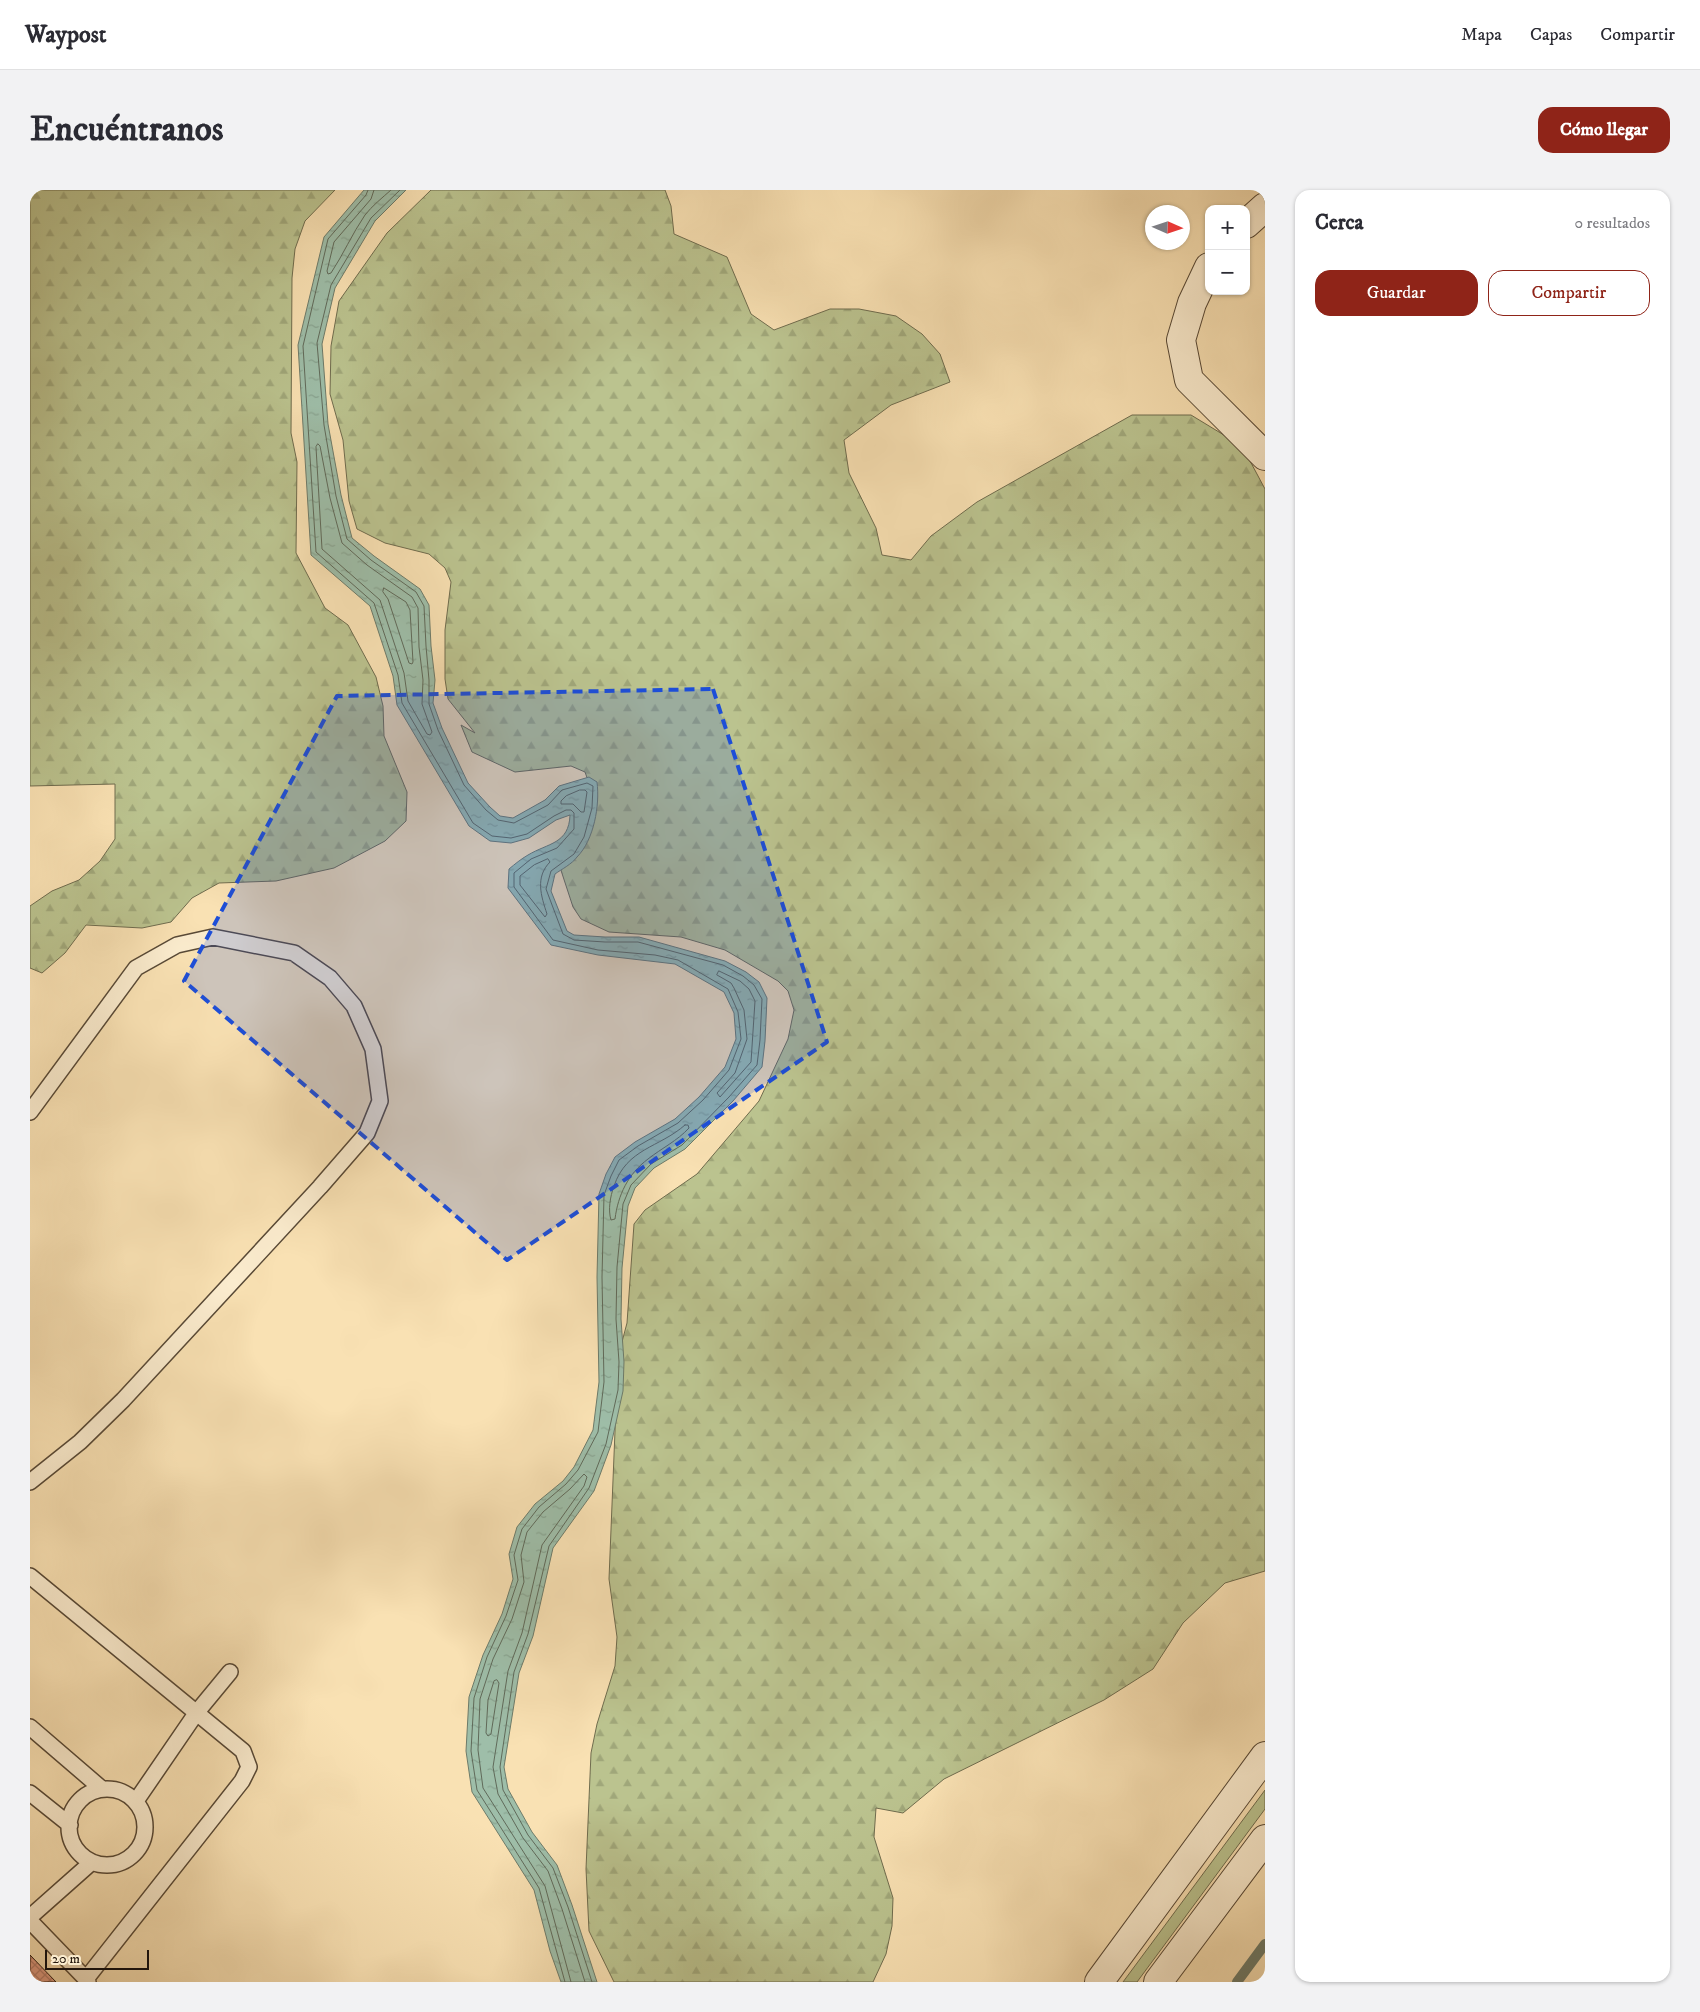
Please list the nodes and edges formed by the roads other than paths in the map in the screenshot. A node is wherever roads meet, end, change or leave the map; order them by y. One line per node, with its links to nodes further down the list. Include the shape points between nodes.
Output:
1 (1265, 207): 2 (street)
2 (1250, 220)
3 (1205, 275): 4 (street, via 1181,340 1190,380)
4 (1265, 456)
5 (30, 1112): 6 (lane, via 136,968 177,945 213,937 294,953 330,978 354,1006 373,1048 380,1101 366,1133 307,1201 123,1400 80,1442)
6 (30, 1482)
7 (30, 1576): 9 (lane)
8 (230, 1672): 9 (lane)
9 (197, 1712): 14 (lane); 20 (lane, via 243,1752 249,1767 242,1781)
10 (30, 1727): 12 (lane)
11 (1265, 1756): 21 (street)
12 (102, 1789): 14 (lane, via 120,1791); 15 (lane, via 86,1796 74,1808)
13 (30, 1793): 15 (lane)
14 (136, 1801): 17 (lane, via 145,1817 145,1834 138,1850 125,1861 109,1866)
15 (70, 1825): 17 (lane, via 71,1840 79,1853)
16 (1265, 1839): 22 (street)
17 (92, 1862): 18 (lane)
18 (30, 1917)
19 (30, 1921): 20 (lane)
20 (87, 1981)
21 (1099, 1982)
22 (1158, 1982)

